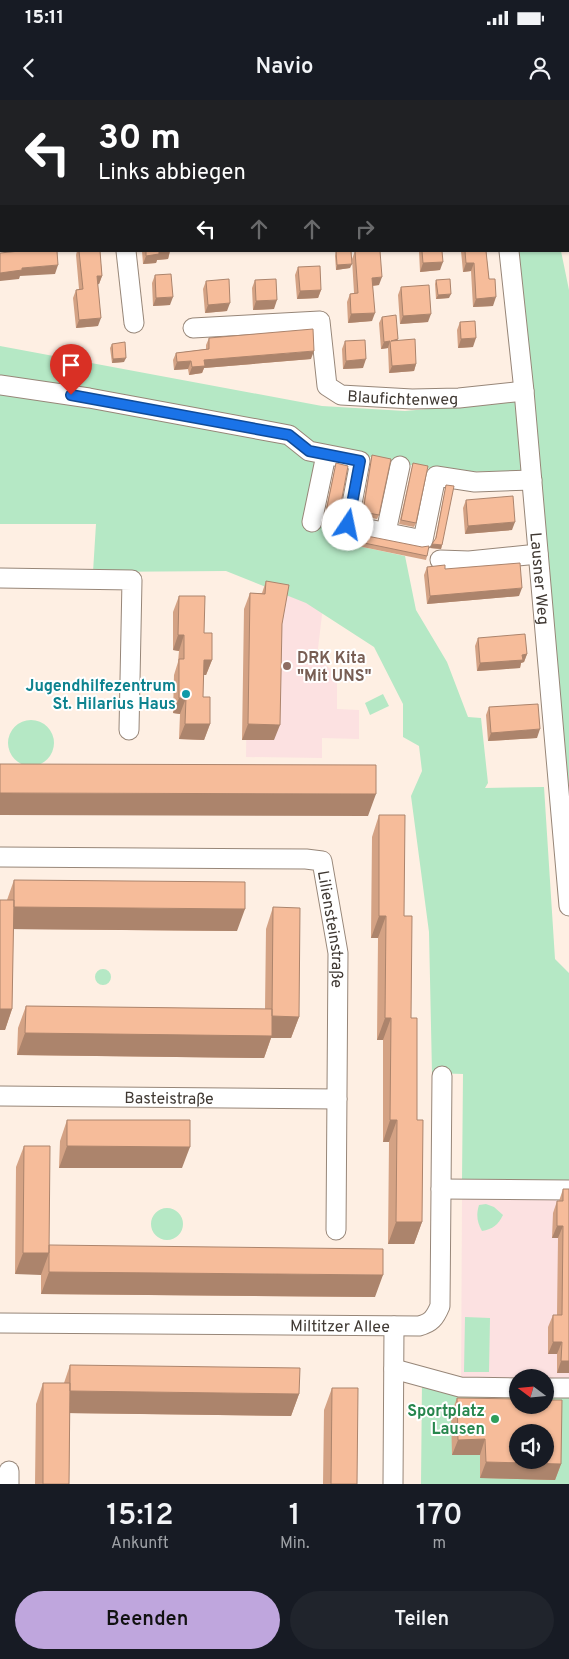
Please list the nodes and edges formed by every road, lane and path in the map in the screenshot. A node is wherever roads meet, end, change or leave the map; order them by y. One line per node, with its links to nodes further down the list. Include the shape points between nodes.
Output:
1 (126, 252): 3 (street)
2 (509, 252): 6 (street, Lausner Weg)
3 (134, 324)
4 (193, 328): 6 (street, Blaufichtenweg, via 320,321 327,386 341,395 412,399)
5 (0, 385): 7 (street, via 289,435 309,451)
6 (524, 391): 9 (street, Lausner Weg)
7 (326, 454): 10 (street); 11 (street, via 360,461 348,525)
8 (400, 466): 11 (street)
9 (532, 480): 11 (street, via 475,482 436,476 423,540); 12 (street, Lausner Weg)
10 (312, 522)
11 (386, 532)
12 (538, 554): 13 (street, via 469,561); 17 (street, Lausner Weg)
13 (440, 560)
14 (0, 578): 15 (street, via 132,580)
15 (129, 730)
16 (0, 857): 20 (street, Liliensteinstraße, via 322,861 338,953)
17 (569, 906)
18 (442, 1076): 21 (street, Miltitzer Allee)
19 (0, 1096): 20 (street, Basteistraße)
20 (337, 1099): 23 (street, Liliensteinstraße)
21 (441, 1188): 22 (street); 25 (street, Miltitzer Allee, via 440,1306 429,1324)
22 (569, 1190)
23 (336, 1230)
24 (0, 1323): 25 (street, Miltitzer Allee)
25 (394, 1326): 26 (street)
26 (394, 1369): 27 (street, via 460,1387); 30 (street)
27 (509, 1388)
28 (554, 1388): 29 (street)
29 (569, 1388)
30 (394, 1484)

